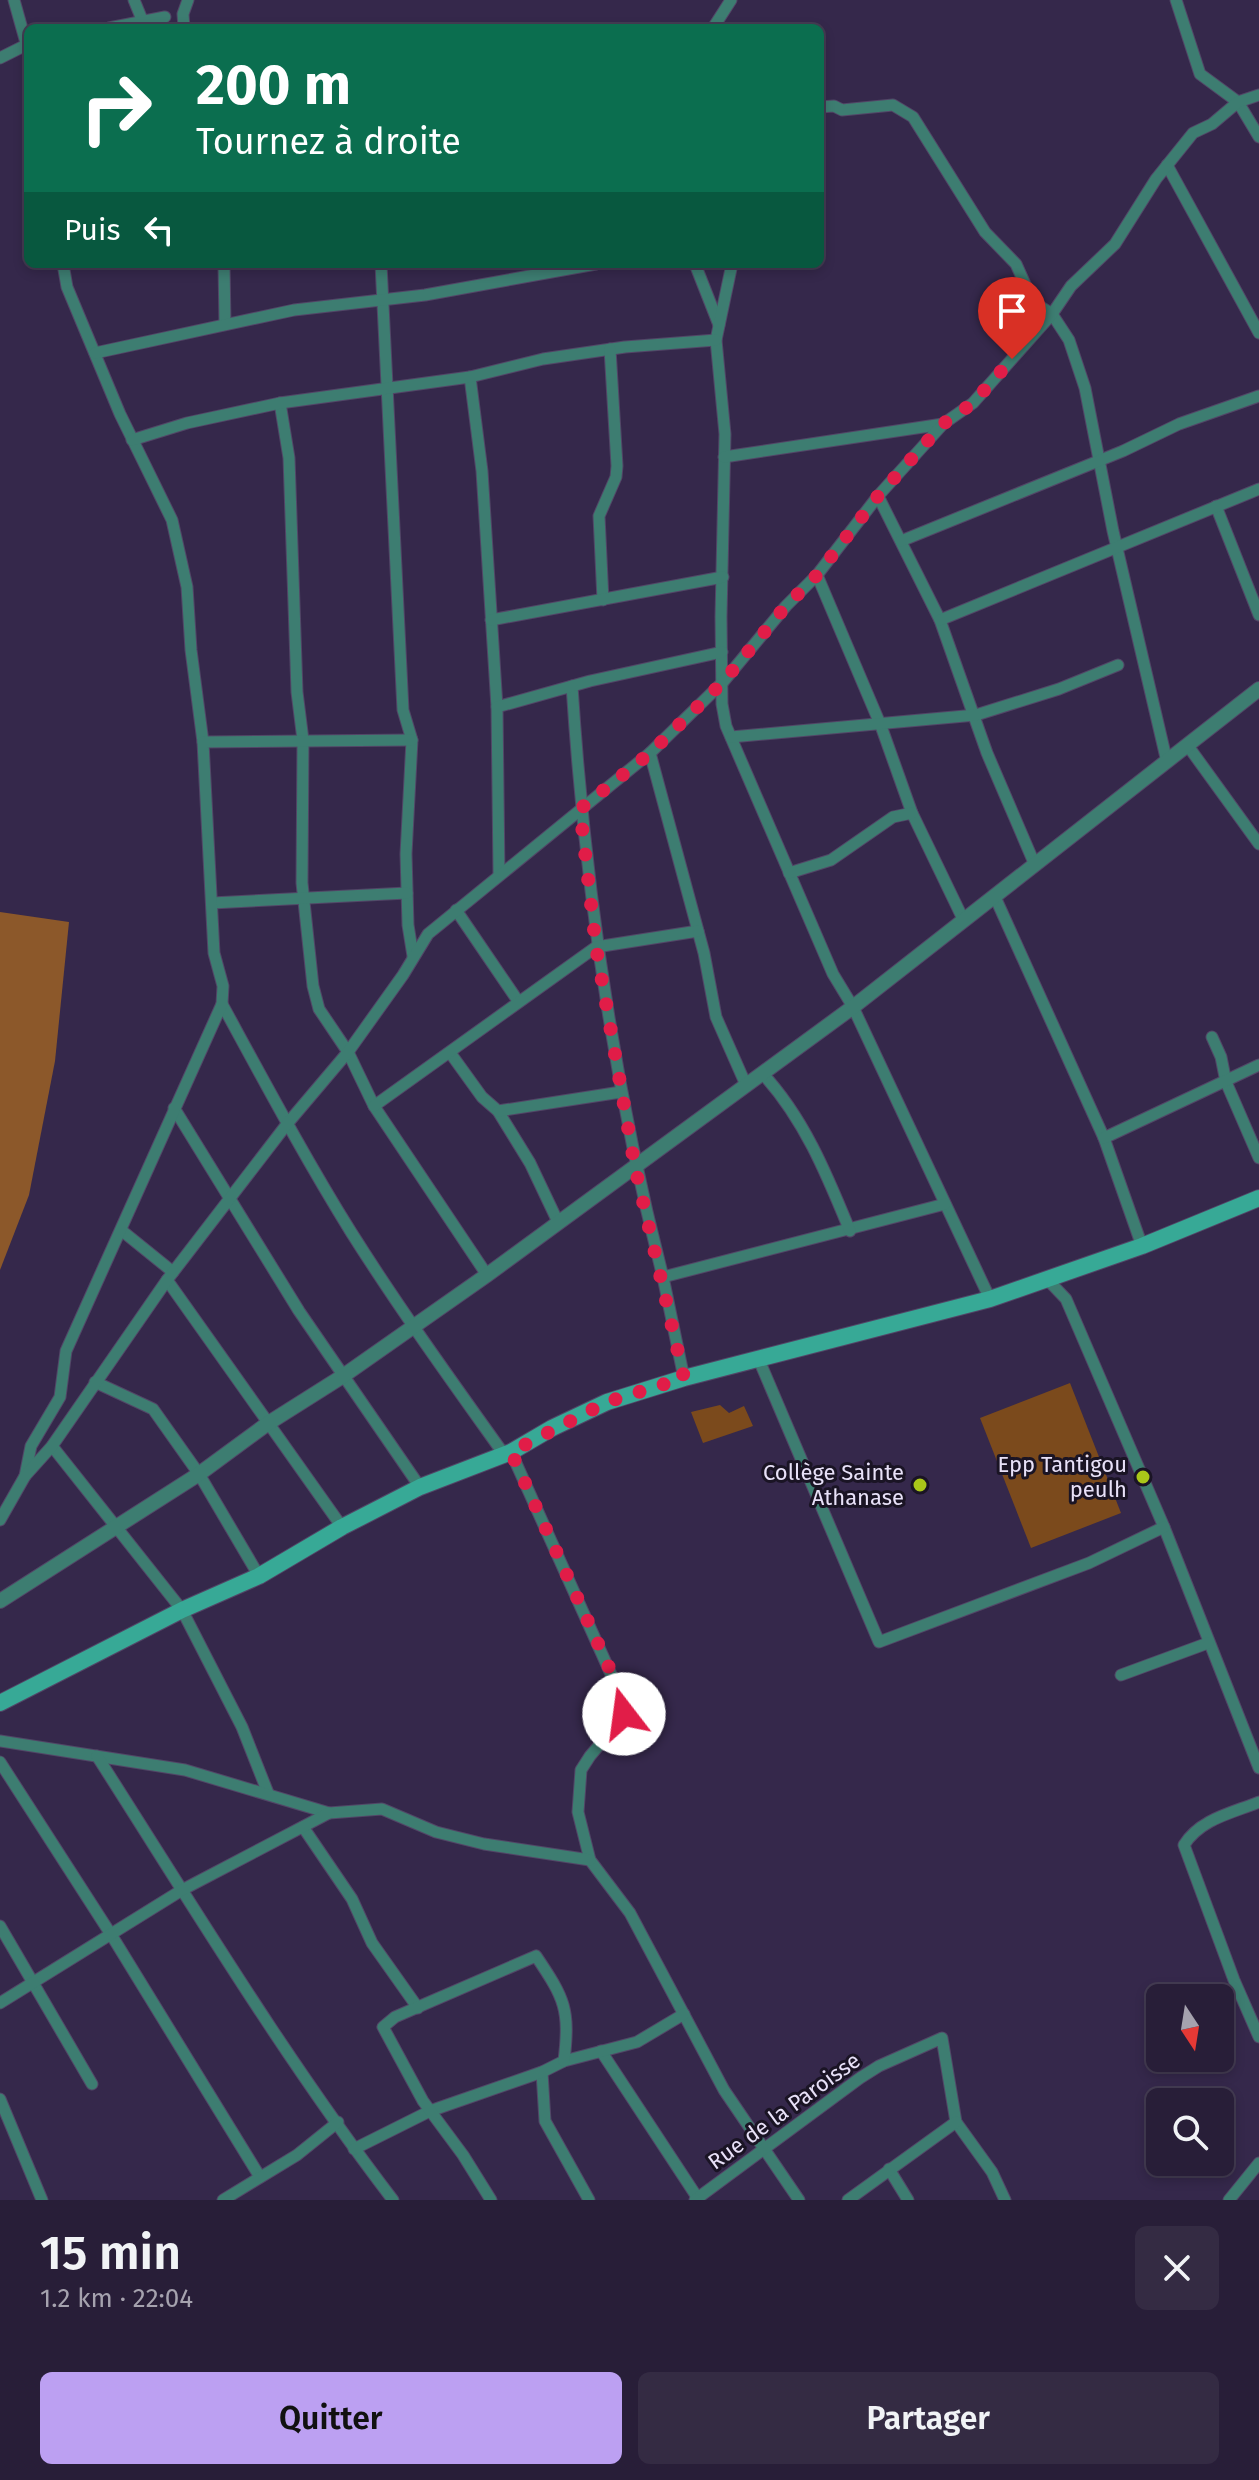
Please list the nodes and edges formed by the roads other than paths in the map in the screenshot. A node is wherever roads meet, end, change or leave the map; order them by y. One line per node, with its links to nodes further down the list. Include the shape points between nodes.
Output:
1 (14, 0): 11 (street)
2 (134, 0): 7 (street)
3 (188, 0): 9 (street)
4 (731, 0): 10 (street)
5 (1176, 0): 15 (street, via 1200,74)
6 (165, 17): 7 (street)
7 (143, 22): 8 (street)
8 (132, 24)
9 (184, 24)
10 (716, 24)
11 (24, 35)
12 (24, 47): 13 (street)
13 (0, 58)
14 (1259, 95): 15 (street)
15 (1238, 102): 17 (street); 18 (street, via 1193,133)
16 (824, 107): 26 (street, via 893,105 913,117 985,232 1016,264 1033,302)
17 (1259, 137)
18 (1167, 165): 26 (street, via 1115,244 1071,286); 29 (street)
19 (64, 268): 32 (street)
20 (224, 268): 27 (street)
21 (381, 268): 25 (street)
22 (574, 268): 25 (street)
23 (697, 268): 28 (street)
24 (731, 268): 28 (street)
25 (384, 298): 27 (street); 34 (street)
26 (1052, 314): 37 (street, via 973,403); 40 (street, via 1078,362)
27 (225, 324): 32 (street)
28 (720, 326): 30 (street)
29 (1259, 333)
30 (716, 340): 31 (street); 39 (street)
31 (610, 349): 33 (street); 48 (street, via 617,466 599,516)
32 (95, 353): 38 (street)
33 (470, 377): 34 (street); 50 (street)
34 (388, 390): 36 (street); 62 (street, via 403,710)
35 (1259, 396): 40 (street)
36 (280, 403): 38 (street); 61 (street, via 289,458)
37 (943, 424): 39 (street); 42 (street)
38 (132, 440): 63 (street, via 175,530 187,587)
39 (724, 457): 47 (street)
40 (1100, 460): 44 (street); 45 (street)
41 (1259, 489): 43 (street)
42 (878, 496): 44 (street); 46 (street)
43 (1216, 506): 45 (street); 49 (street)
44 (901, 541): 51 (street)
45 (1116, 546): 51 (street); 66 (street)
46 (817, 575): 54 (street); 59 (street)
47 (723, 577): 48 (street); 52 (street)
48 (603, 600): 50 (street)
49 (1259, 615)
50 (491, 620): 57 (street)
51 (940, 620): 58 (street)
52 (722, 652): 54 (street); 55 (street)
53 (1118, 665): 58 (street)
54 (723, 682): 60 (street, via 722,704); 65 (street)
55 (572, 686): 57 (street); 67 (street)
56 (1259, 689): 64 (street)
57 (497, 707): 72 (street)
58 (976, 715): 59 (street); 70 (street)
59 (881, 726): 60 (street); 68 (street)
60 (731, 737): 71 (street)
61 (303, 740): 62 (street); 63 (street); 75 (street)
62 (412, 740): 73 (street)
63 (203, 742): 76 (street)
64 (1188, 746): 66 (street); 69 (street)
65 (650, 753): 67 (street); 79 (street)
66 (1167, 762): 70 (street)
67 (580, 809): 72 (street); 80 (street)
68 (912, 813): 71 (street, via 893,817 831,860); 78 (street)
69 (1259, 844)
70 (1035, 865): 74 (street)
71 (789, 873): 84 (street)
72 (499, 874): 77 (street)
73 (407, 893): 75 (street); 81 (street)
74 (995, 897): 78 (street); 97 (street)
75 (303, 898): 76 (street); 86 (street, via 319,1009)
76 (212, 903): 83 (street)
77 (456, 910): 81 (street, via 428,934); 82 (street)
78 (964, 921): 84 (street)
79 (698, 931): 80 (street); 91 (street, via 716,1017)
80 (596, 947): 82 (street); 92 (street)
81 (413, 956): 86 (street)
82 (518, 1001): 87 (street)
83 (222, 1004): 94 (street); 96 (street)
84 (853, 1007): 89 (street); 102 (street)
85 (1212, 1037): 90 (street)
86 (348, 1052): 93 (street); 96 (street)
87 (451, 1054): 93 (street); 95 (street)
88 (1259, 1065): 90 (street)
89 (762, 1073): 91 (street); 105 (street, via 785,1097 813,1146)
90 (1226, 1082): 97 (street); 98 (street)
91 (746, 1085): 99 (street)
92 (621, 1092): 95 (street); 99 (street)
93 (374, 1106): 107 (street)
94 (174, 1108): 101 (street); 104 (street)
95 (498, 1111): 103 (street)
96 (287, 1124): 101 (street); 112 (street)
97 (1104, 1138): 106 (street)
98 (1259, 1158)
99 (635, 1167): 103 (street); 109 (street)
100 (1259, 1198): 106 (main road)
101 (229, 1200): 108 (street); 114 (street)
102 (945, 1204): 105 (street); 111 (street)
103 (558, 1222): 107 (street)
104 (121, 1230): 108 (street); 121 (street, via 66,1351 60,1397 31,1446)
105 (850, 1231): 109 (street)
106 (1142, 1246): 110 (main road)
107 (487, 1275): 112 (street)
108 (170, 1276): 116 (street); 117 (street)
109 (663, 1277): 115 (street)
110 (1047, 1279): 111 (main road); 126 (street, via 1066,1299)
111 (990, 1299): 113 (main road)
112 (413, 1327): 114 (street); 119 (street)
113 (759, 1360): 115 (main road); 126 (street, via 879,1642 1089,1563)
114 (343, 1376): 117 (street); 122 (street)
115 (684, 1378): 119 (main road, via 607,1402)
116 (95, 1382): 118 (street); 120 (street, via 153,1409)
117 (267, 1424): 120 (street); 125 (street)
118 (52, 1446): 121 (street); 124 (street)
119 (507, 1452): 122 (main road); 141 (street, via 624,1703 621,1720 581,1770 578,1812)
120 (199, 1474): 124 (street); 127 (street)
121 (25, 1476): 123 (street)
122 (420, 1487): 125 (main road)
123 (0, 1520)
124 (114, 1527): 128 (street); 129 (street)
125 (342, 1527): 127 (main road)
126 (1164, 1527): 130 (street)
127 (259, 1576): 129 (main road)
128 (0, 1601)
129 (182, 1610): 132 (main road); 137 (street, via 242,1727)
130 (1208, 1643): 131 (street); 136 (street)
131 (1121, 1675)
132 (0, 1703)
133 (0, 1741): 134 (street)
134 (97, 1756): 137 (street, via 185,1770); 142 (street)
135 (0, 1762): 144 (street)
136 (1259, 1768)
137 (268, 1793): 139 (street)
138 (1259, 1802): 149 (street, via 1202,1825 1184,1845)
139 (329, 1813): 140 (street); 141 (street, via 382,1809 436,1832 484,1844)
140 (303, 1827): 142 (street); 147 (street)
141 (590, 1860): 148 (street, via 630,1913)
142 (182, 1890): 144 (street); 156 (street)
143 (0, 1926): 145 (street)
144 (112, 1936): 145 (street); 162 (street)
145 (33, 1982): 146 (street); 153 (street)
146 (0, 2003)
147 (418, 2008): 151 (street, via 536,1956 566,2009); 155 (street, via 383,2027)
148 (684, 2014): 150 (street, via 637,2042); 159 (street, via 724,2090)
149 (1259, 2037)
150 (601, 2051): 151 (street); 163 (street)
151 (564, 2061): 152 (street)
152 (542, 2072): 155 (street); 168 (street, via 545,2121)
153 (92, 2084)
154 (0, 2099): 164 (street)
155 (430, 2111): 158 (street); 167 (street)
156 (338, 2122): 158 (street); 162 (street)
157 (956, 2122): 159 (street, Rue de la Paroisse, via 942,2038 879,2066); 161 (street); 172 (street)
158 (354, 2149): 166 (street)
159 (765, 2150): 163 (street, Rue de la Paroisse); 169 (street)
160 (1259, 2163): 173 (street)
161 (889, 2169): 170 (street); 171 (street)
162 (260, 2177): 165 (street)
163 (697, 2199)
164 (42, 2200)
165 (223, 2200)
166 (393, 2200)
167 (491, 2200)
168 (589, 2200)
169 (799, 2200)
170 (848, 2200)
171 (908, 2200)
172 (1005, 2200)
173 (1229, 2200)

